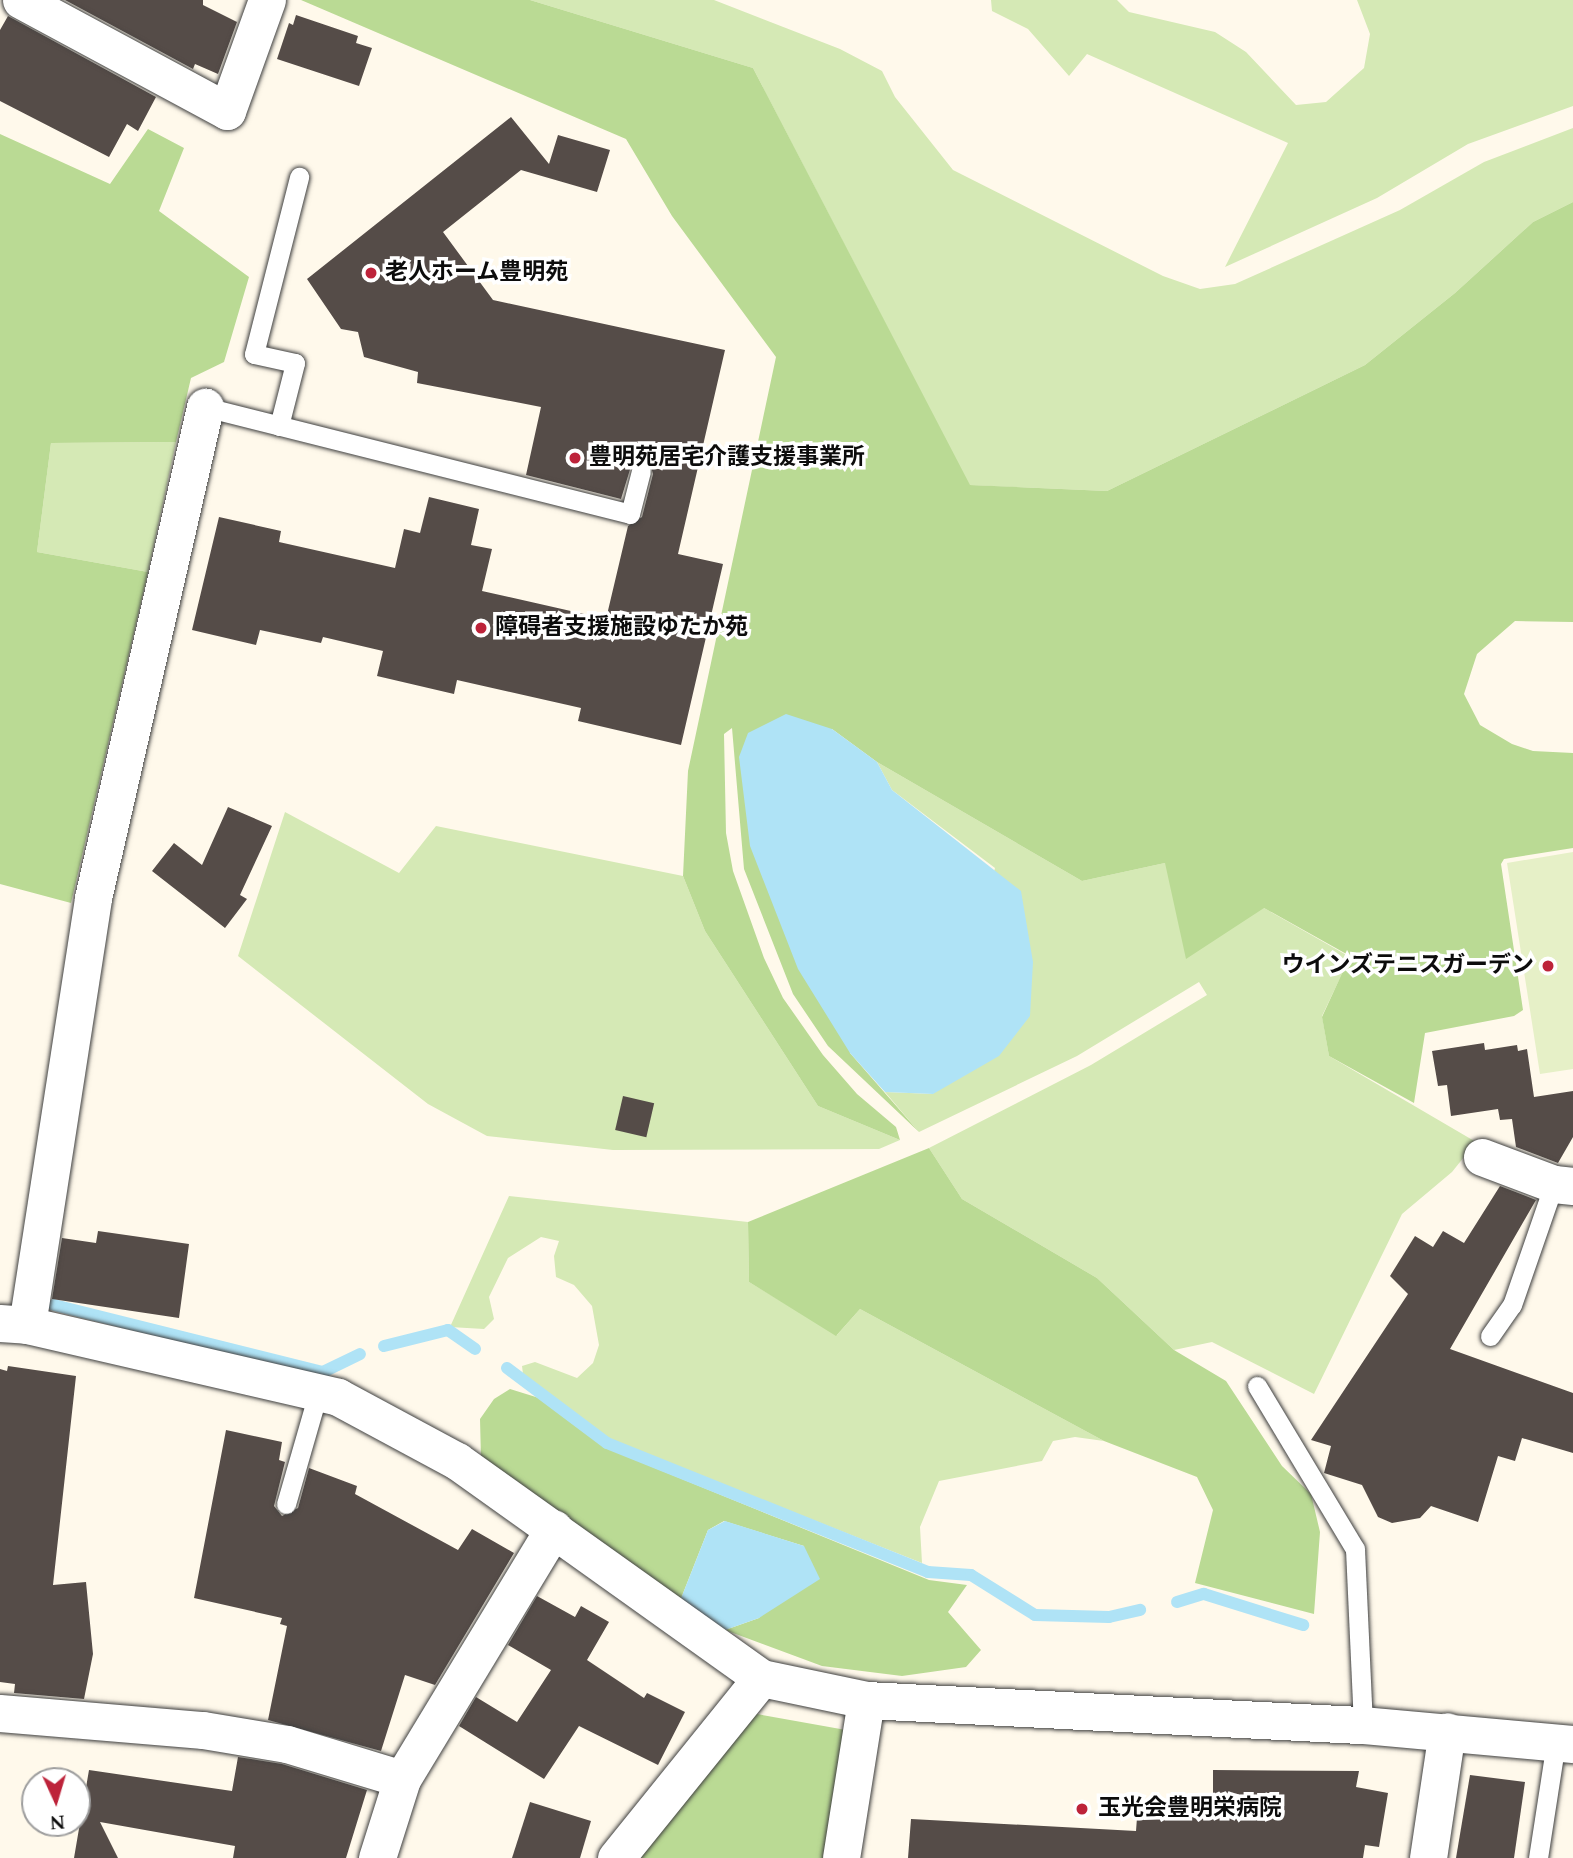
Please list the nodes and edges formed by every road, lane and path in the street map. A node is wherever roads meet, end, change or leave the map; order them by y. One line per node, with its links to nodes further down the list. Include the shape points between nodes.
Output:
1 (21, 0): 2 (street, via 227,111)
2 (267, 0)
3 (299, 177): 5 (lane, via 254,354 295,363)
4 (205, 407): 5 (lane); 9 (street, via 93,898)
5 (279, 426): 6 (lane, via 630,514)
6 (641, 471)
7 (1482, 1157): 8 (street)
8 (1564, 1185): 10 (lane, via 1512,1305)
9 (14, 1324): 12 (street)
10 (1490, 1336)
11 (1257, 1385): 18 (lane, via 1355,1549)
12 (318, 1393): 13 (lane); 14 (street, via 338,1396 420,1438)
13 (286, 1504)
14 (554, 1528): 15 (street); 21 (street)
15 (761, 1678): 16 (street); 23 (street)
16 (866, 1700): 18 (street); 24 (street)
17 (0, 1713): 21 (street, via 227,1734 287,1744)
18 (1363, 1725): 19 (street)
19 (1447, 1731): 20 (street); 25 (street)
20 (1565, 1743): 26 (lane)
21 (402, 1779): 22 (street)
22 (377, 1858)
23 (616, 1858)
24 (841, 1858)
25 (1428, 1858)
26 (1538, 1858)

